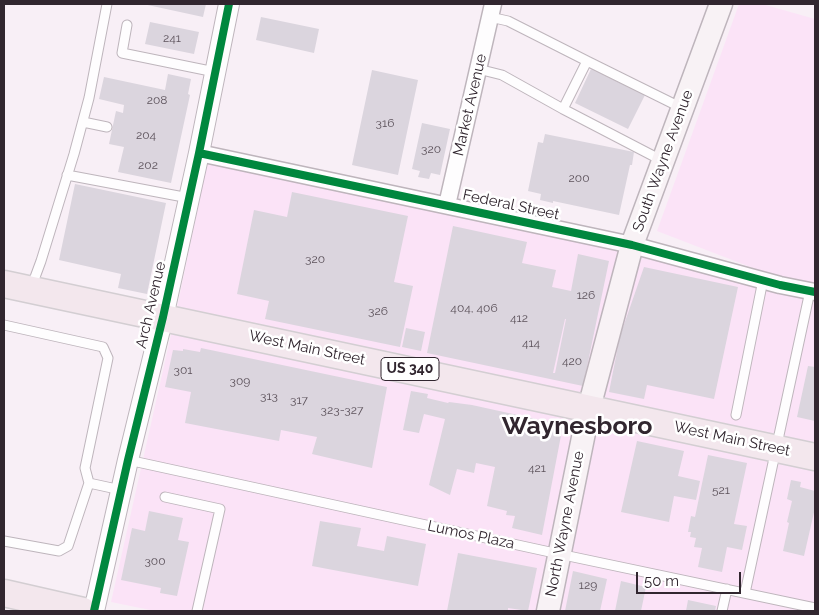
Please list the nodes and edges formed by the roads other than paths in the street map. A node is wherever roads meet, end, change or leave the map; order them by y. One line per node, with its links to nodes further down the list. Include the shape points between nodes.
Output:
1 (107, 4): 11 (lane)
2 (230, 4): 8 (street, Arch Avenue)
3 (721, 4): 10 (main road, South Wayne Avenue)
4 (492, 10): 6 (lane); 7 (street, Market Avenue)
5 (127, 25): 8 (lane, via 122,53)
6 (587, 61): 9 (lane); 10 (lane)
7 (478, 69): 9 (lane, via 502,75); 17 (street, Market Avenue)
8 (215, 72): 13 (street, Arch Avenue)
9 (564, 109): 14 (lane)
10 (682, 109): 14 (main road, South Wayne Avenue)
11 (83, 122): 12 (lane); 15 (lane)
12 (107, 128)
13 (199, 153): 16 (street, Arch Avenue); 17 (street, Federal Street)
14 (663, 161): 18 (main road, South Wayne Avenue)
15 (67, 175): 16 (lane); 21 (lane)
16 (189, 198): 23 (street, Arch Avenue)
17 (447, 205): 18 (street, Federal Street)
18 (632, 245): 19 (street, Federal Street); 25 (main road, South Wayne Avenue)
19 (763, 280): 22 (street, Federal Street); 26 (lane)
20 (4, 284): 21 (main road, West Main Street / US 340)
21 (30, 289): 23 (main road, West Main Street / US 340)
22 (812, 291): 27 (lane)
23 (163, 317): 25 (main road, West Main Street / US 340); 29 (street, Arch Avenue)
24 (4, 325): 30 (lane, via 103,347 108,358 85,468)
25 (589, 408): 27 (main road, West Main Street / US 340); 34 (main road, North Wayne Avenue)
26 (736, 415)
27 (776, 448): 28 (main road, West Main Street / US 340); 37 (lane)
28 (815, 457)
29 (128, 460): 31 (street, Arch Avenue); 34 (lane, Lumos Plaza)
30 (89, 482): 31 (lane); 33 (lane, via 68,546 59,551)
31 (121, 490): 40 (street, Arch Avenue)
32 (165, 497): 41 (lane, via 220,509)
33 (4, 542)
34 (559, 554): 35 (lane, Lumos Plaza); 42 (main road, North Wayne Avenue)
35 (727, 589): 37 (lane, Lumos Plaza); 43 (lane)
36 (4, 593): 39 (main road)
37 (745, 593): 38 (lane, Lumos Plaza)
38 (815, 608)
39 (83, 611)
40 (94, 611)
41 (197, 611)
42 (548, 611)
43 (722, 611)

